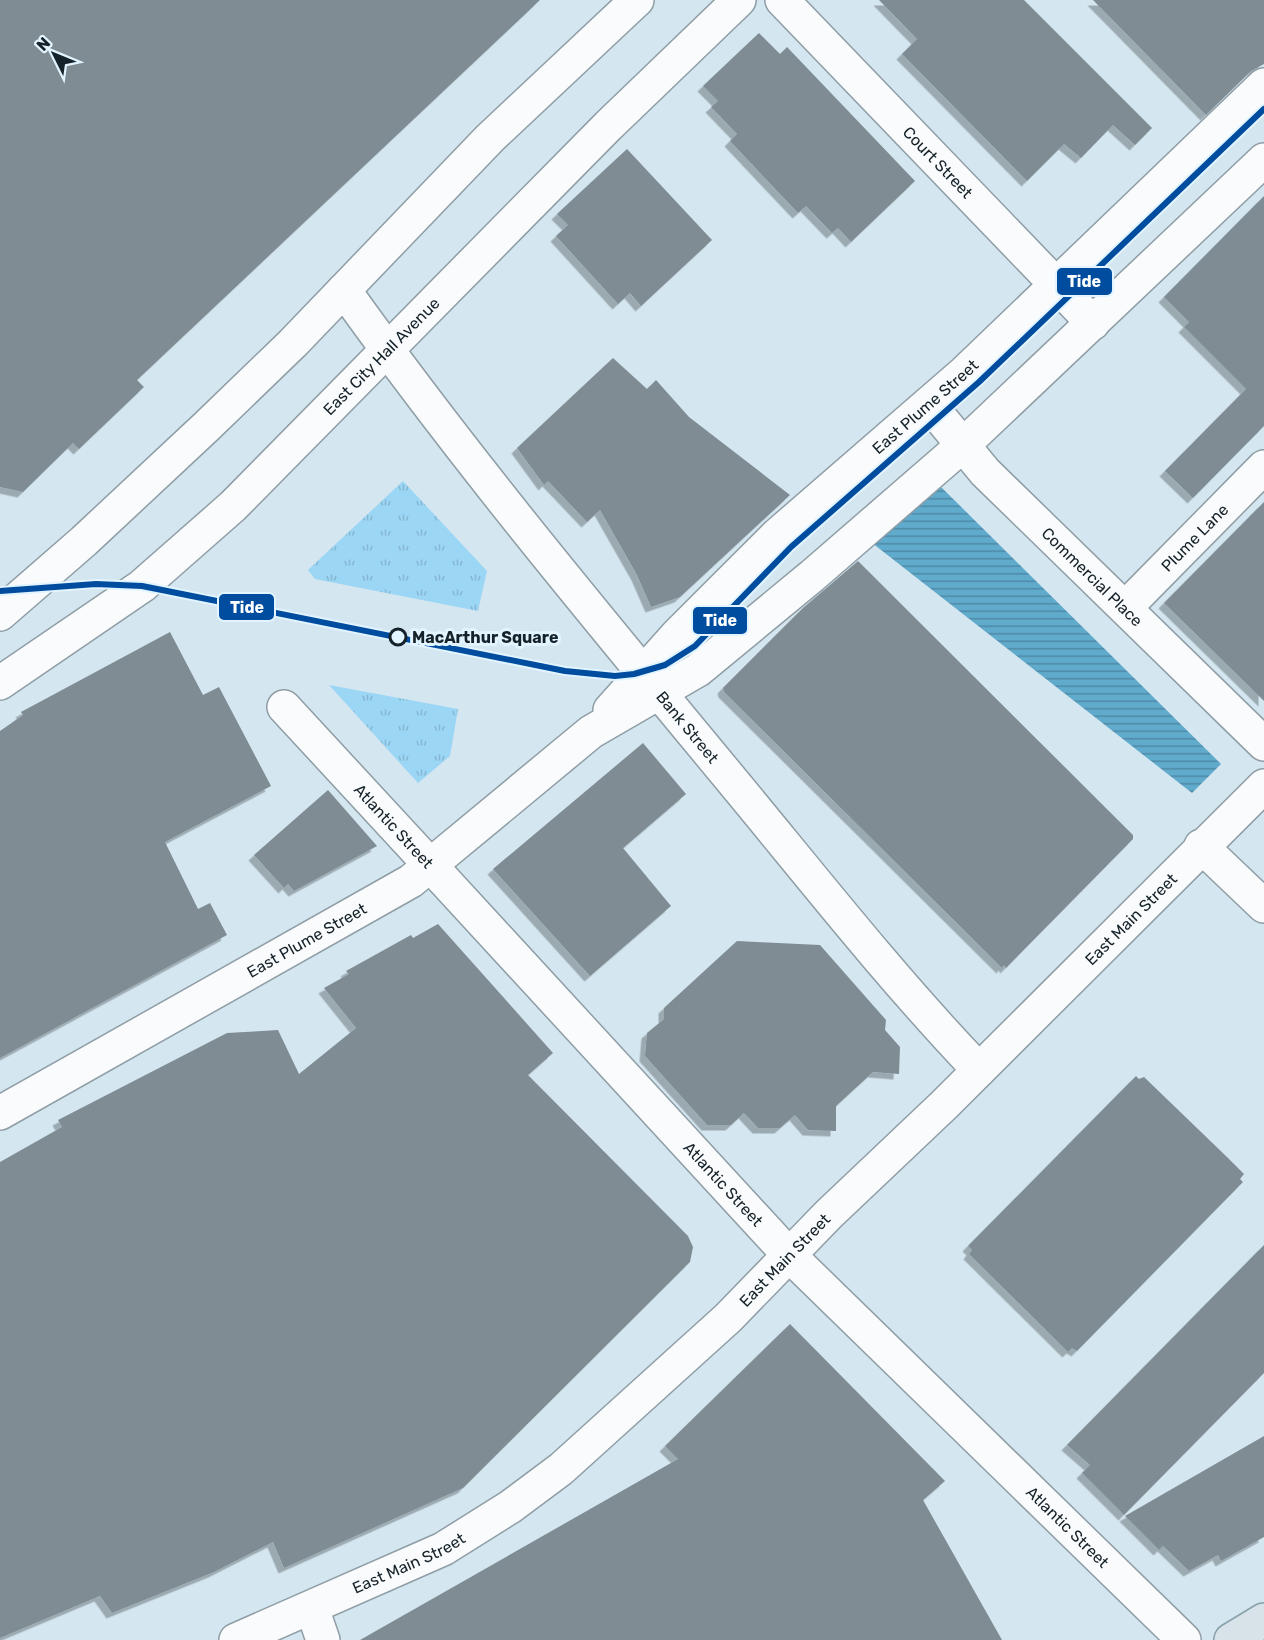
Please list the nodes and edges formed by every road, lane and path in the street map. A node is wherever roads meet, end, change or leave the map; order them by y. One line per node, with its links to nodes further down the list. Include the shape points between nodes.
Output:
1 (637, 0): 7 (street, via 490,138)
2 (739, 0): 9 (street, East City Hall Avenue, via 609,126)
3 (782, 0): 6 (street, Court Street)
4 (1264, 85): 6 (street, East Plume Street)
5 (1264, 160): 8 (street, East Plume Street)
6 (1056, 284): 8 (street, Court Street); 10 (street, East Plume Street)
7 (344, 290): 9 (street, Bank Street); 14 (street, via 163,468)
8 (1093, 323): 11 (street, East Plume Street)
9 (388, 352): 15 (street, Bank Street); 16 (street, East City Hall Avenue, via 172,562)
10 (929, 404): 11 (street, Commercial Place); 15 (street, East Plume Street, via 777,535 677,635)
11 (962, 446): 13 (street, Commercial Place); 15 (street, East Plume Street, via 698,670)
12 (1264, 466): 13 (street, Plume Lane)
13 (1125, 608): 18 (street, Commercial Place)
14 (0, 614)
15 (651, 682): 21 (street, East Plume Street); 23 (street, Bank Street, via 929,1018)
16 (0, 683)
17 (284, 707): 21 (street, Atlantic Street)
18 (1264, 744)
19 (1264, 786): 20 (street, East Main Street)
20 (1201, 846): 22 (street); 23 (street, East Main Street)
21 (431, 866): 24 (street, East Plume Street, via 300,946); 25 (street, Atlantic Street)
22 (1264, 906)
23 (979, 1070): 25 (street, East Main Street)
24 (0, 1113)
25 (789, 1255): 26 (street, East Main Street, via 728,1318 561,1469 443,1549); 30 (street, Atlantic Street)
26 (312, 1608): 28 (street, East Main Street); 29 (street)
27 (1264, 1620): 31 (main road)
28 (236, 1640)
29 (323, 1640)
30 (1184, 1640)
31 (1231, 1640)

